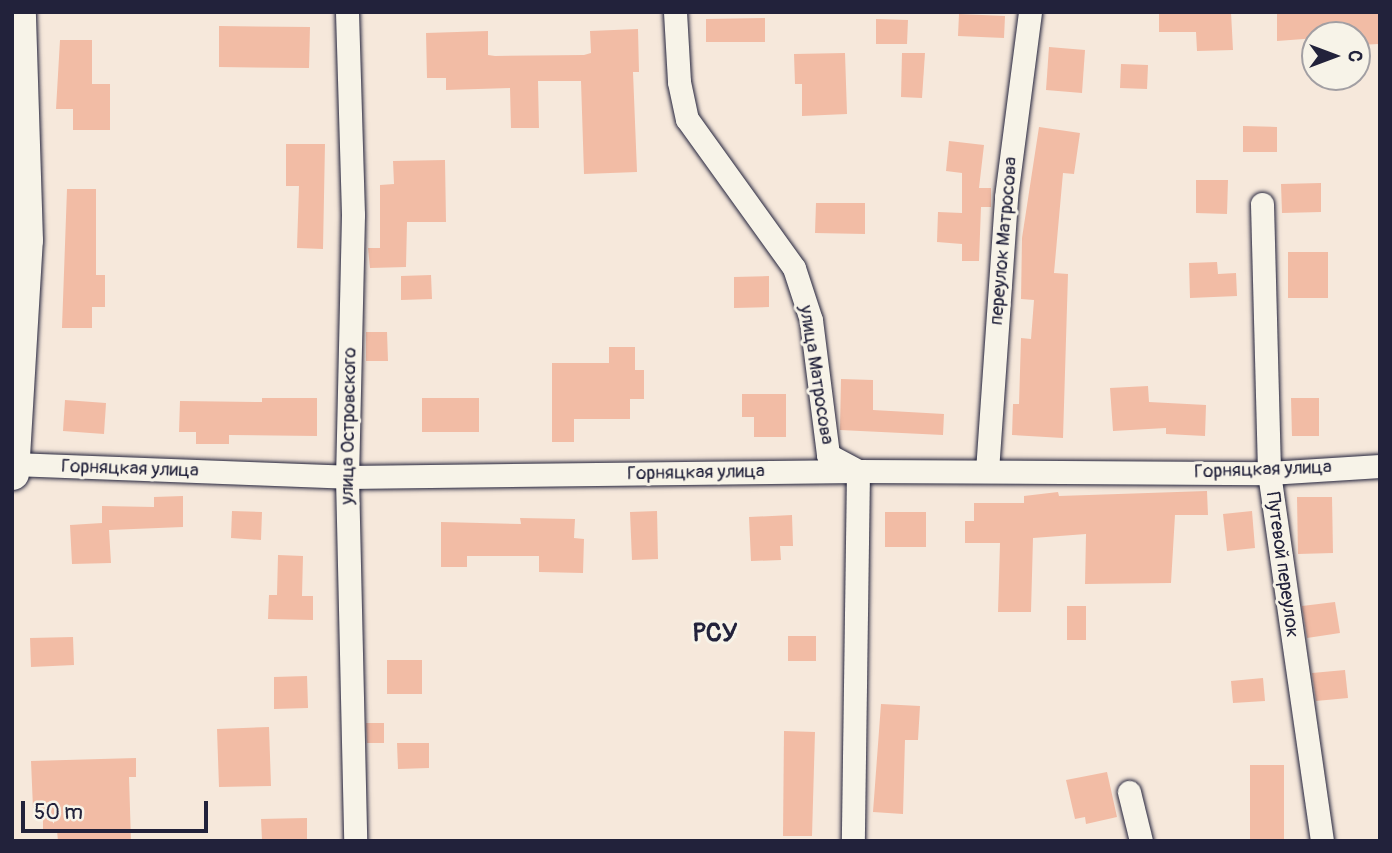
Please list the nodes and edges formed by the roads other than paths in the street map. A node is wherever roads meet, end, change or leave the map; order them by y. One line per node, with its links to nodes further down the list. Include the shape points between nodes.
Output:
1 (19, 12): 6 (main road, via 26,240)
2 (347, 12): 12 (street, улица Островского, via 353,215)
3 (675, 12): 8 (street, улица Матросова, via 679,82 687,119 794,268 811,320 828,455)
4 (1030, 12): 9 (street, переулок Матросова, via 1006,197)
5 (1262, 204): 11 (street, Путевой переулок)
6 (13, 464): 10 (main road); 12 (street, Горняцкая улица)
7 (1380, 466): 11 (street, Горняцкая улица)
8 (858, 471): 9 (street, Горняцкая улица); 12 (street, Горняцкая улица); 15 (street)
9 (987, 471): 11 (street, Горняцкая улица)
10 (12, 473)
11 (1269, 473): 17 (street, Путевой переулок)
12 (347, 477): 14 (street, улица Островского)
13 (1129, 792): 16 (street)
14 (355, 841)
15 (853, 841)
16 (1141, 841)
17 (1322, 841)

